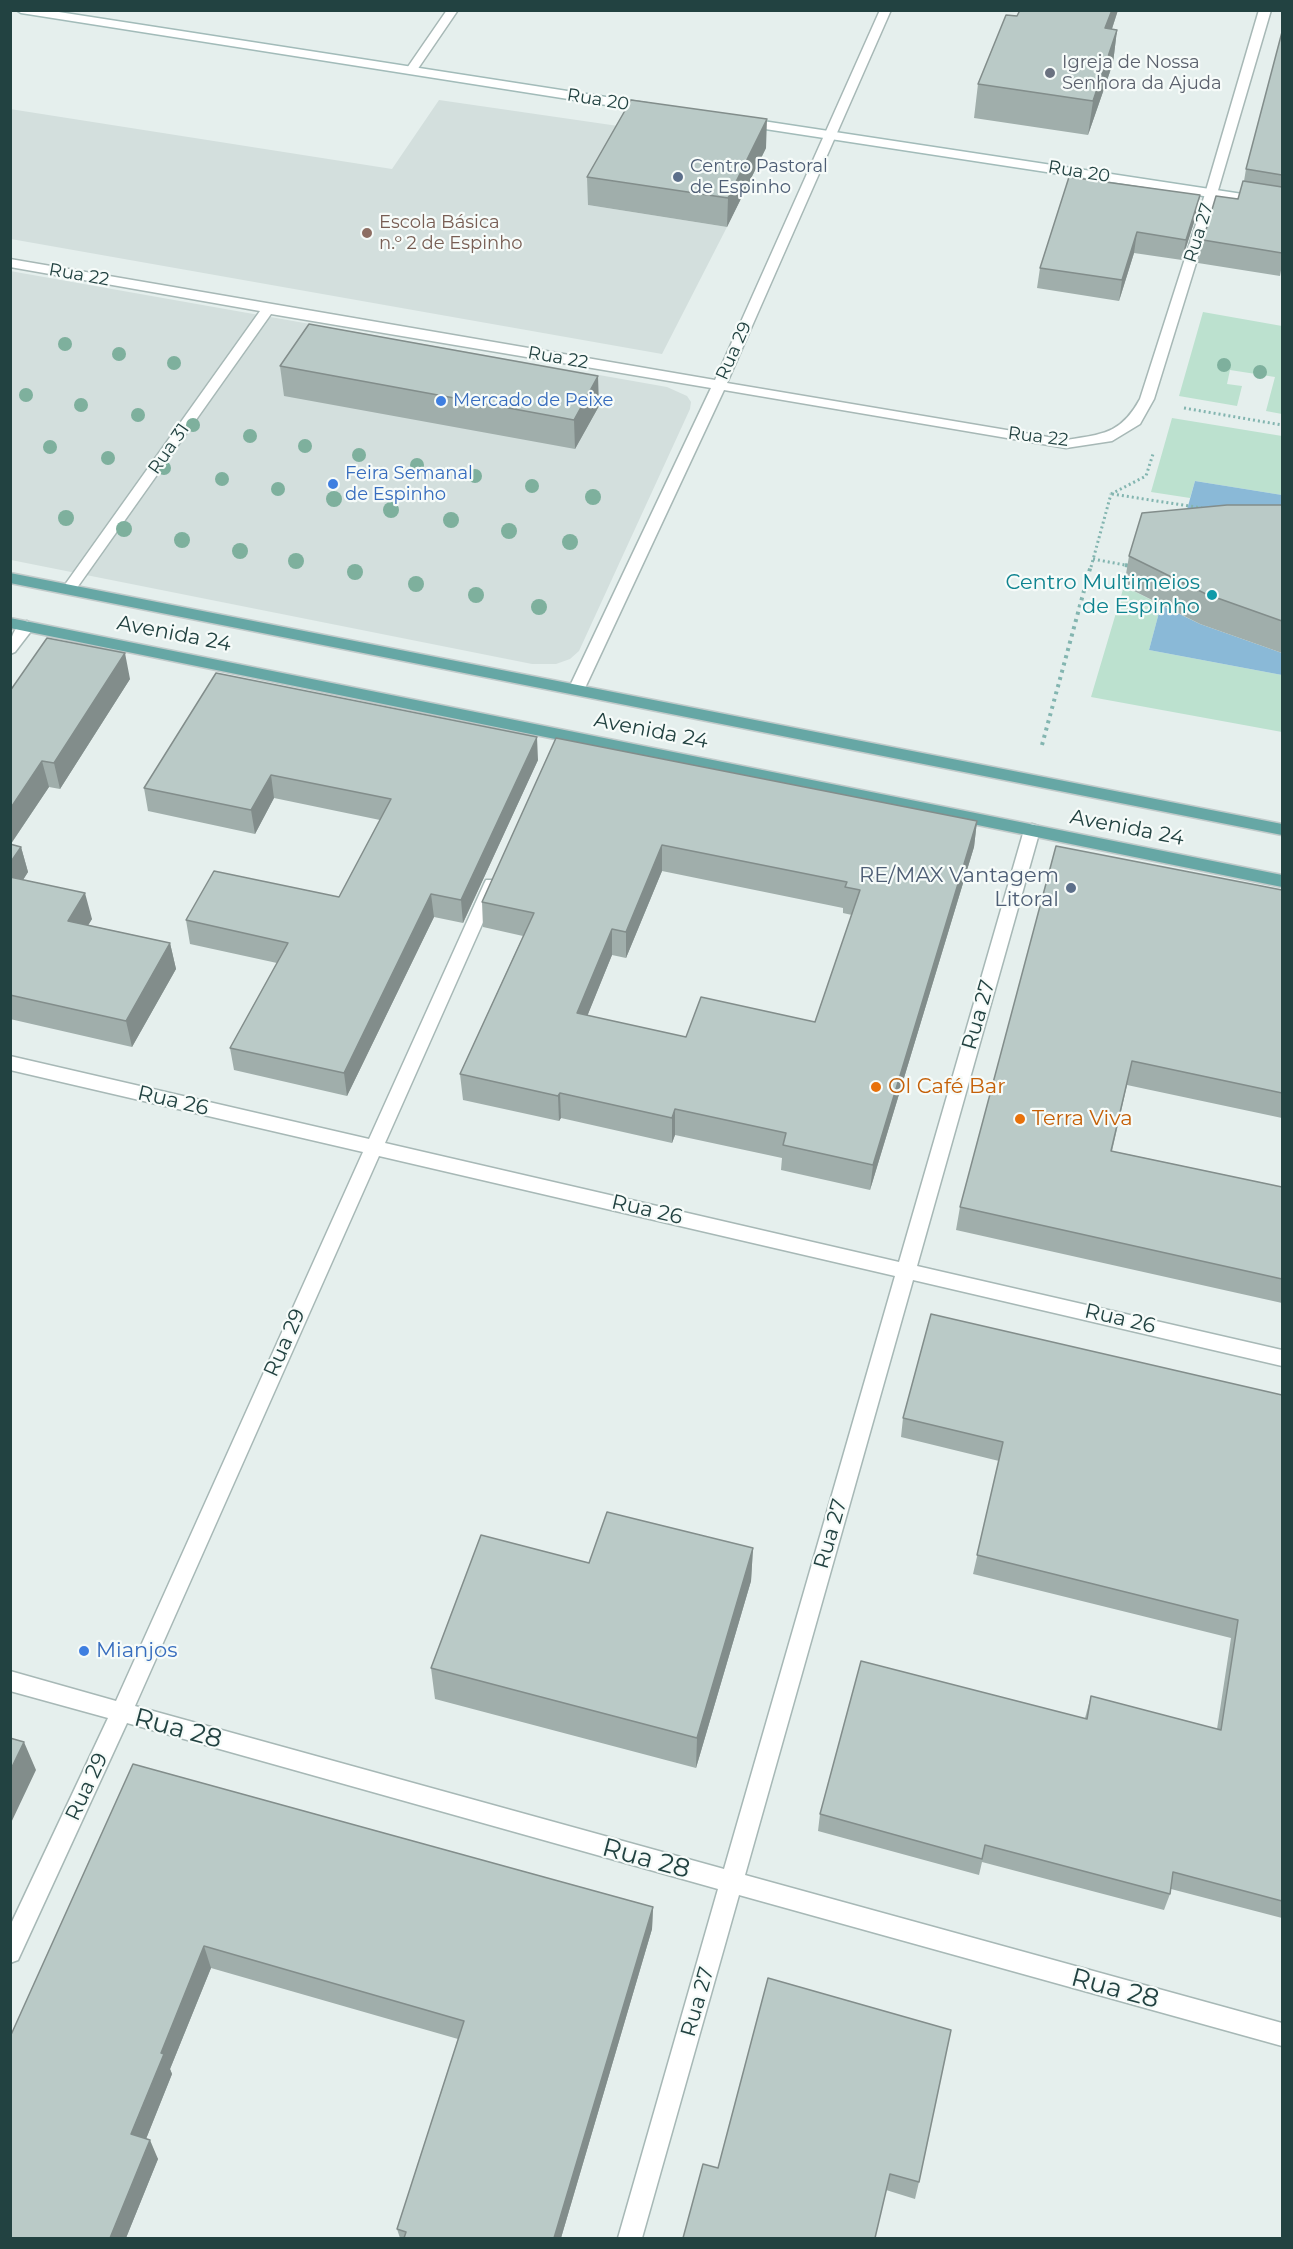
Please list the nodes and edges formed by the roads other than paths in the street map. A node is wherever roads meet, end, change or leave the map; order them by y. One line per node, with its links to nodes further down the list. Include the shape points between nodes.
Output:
1 (21, 10): 5 (street, Rua 20)
2 (453, 10): 5 (street)
3 (886, 10): 8 (street, Rua 29)
4 (1265, 10): 9 (street, Rua 27)
5 (411, 71): 6 (street, Rua 20)
6 (667, 110)
7 (726, 119): 8 (street, Rua 20)
8 (830, 135): 9 (street, Rua 20); 13 (street, Rua 29)
9 (1211, 193): 10 (street, Rua 20); 14 (street, Rua 27, via 1147,399 1135,421)
10 (1282, 204)
11 (10, 263): 12 (street, Rua 22)
12 (268, 309): 13 (street, Rua 22); 16 (street, Rua 31)
13 (719, 386): 14 (street, Rua 22, via 1066,444); 20 (street, Rua 29)
14 (1107, 438)
15 (10, 578): 16 (main road, Avenida 24)
16 (69, 590): 20 (main road, Avenida 24)
17 (10, 623): 18 (main road, Avenida 24)
18 (27, 626): 19 (street); 21 (main road, Avenida 24)
19 (10, 649)
20 (577, 688): 24 (main road, Avenida 24)
21 (560, 734): 22 (street); 23 (main road, Avenida 24)
22 (550, 756)
23 (1032, 830): 26 (main road, Avenida 24); 29 (street, Rua 27)
24 (1282, 830)
25 (501, 864): 28 (street, Rua 29)
26 (1282, 881)
27 (10, 1063): 28 (street, Rua 26)
28 (372, 1147): 29 (street, Rua 26); 32 (street, Rua 29)
29 (907, 1269): 30 (street, Rua 26); 33 (street, Rua 27)
30 (1282, 1358)
31 (10, 1681): 32 (street, Rua 28)
32 (121, 1713): 33 (street, Rua 28); 34 (street, Rua 29)
33 (732, 1882): 35 (street, Rua 28); 36 (street, Rua 27)
34 (10, 1952)
35 (1282, 2035)
36 (630, 2238)

